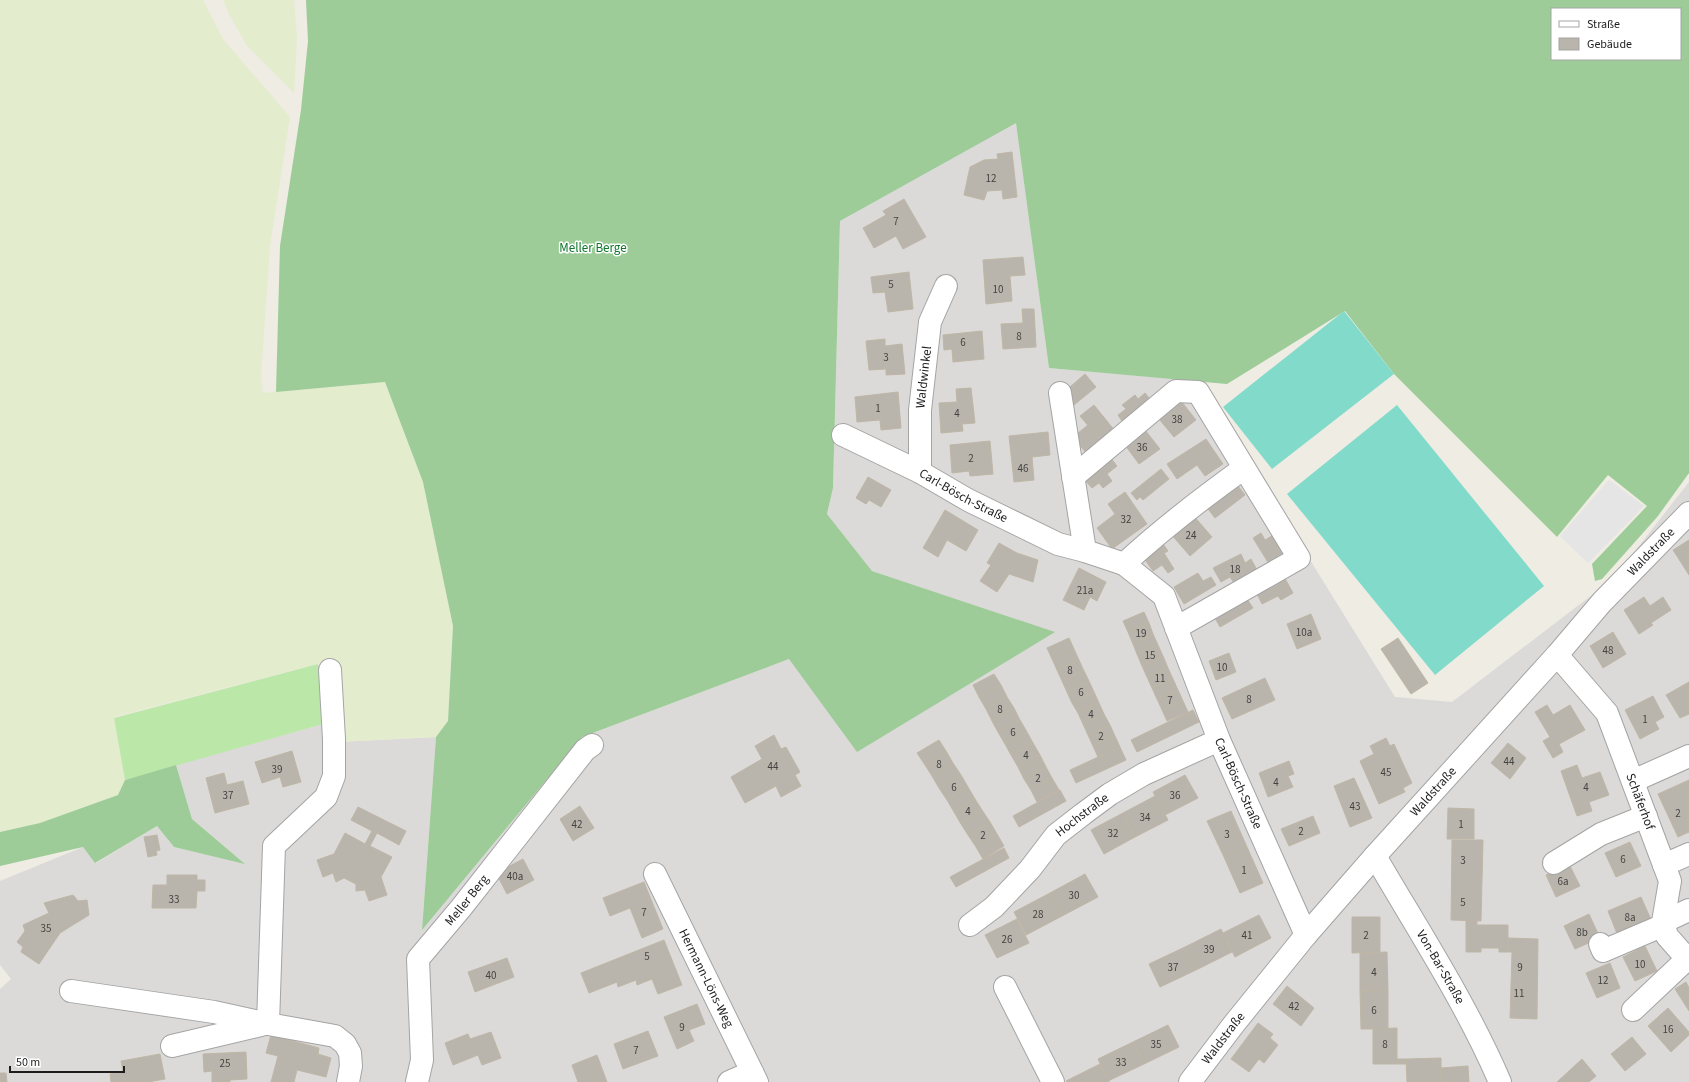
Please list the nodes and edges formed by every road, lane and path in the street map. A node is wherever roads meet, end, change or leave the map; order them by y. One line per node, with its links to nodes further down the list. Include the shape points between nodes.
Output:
1 (946, 286): 5 (street, Waldwinkel, via 930,322 920,410)
2 (1060, 393): 6 (street)
3 (843, 435): 5 (street, Carl-Bösch-Straße)
4 (1244, 468): 6 (street, via 1198,392 1176,391); 9 (street, via 1158,533); 10 (street, via 1299,558)
5 (920, 472): 8 (street, Carl-Bösch-Straße, via 1008,521 1058,544)
6 (1073, 477): 8 (street)
7 (1689, 513): 11 (street, Waldstraße, via 1602,602)
8 (1086, 551): 9 (street, Carl-Bösch-Straße)
9 (1124, 564): 10 (street, Carl-Bösch-Straße, via 1164,596)
10 (1176, 628): 13 (street, Carl-Bösch-Straße)
11 (1557, 655): 16 (street, Schäferhof, via 1607,713); 19 (street, Waldstraße)
12 (330, 670): 32 (street, via 334,776 326,797 274,846)
13 (1219, 740): 25 (street, Hochstraße, via 1144,774 1083,814 1056,835 1030,869 994,908); 26 (street, Carl-Bösch-Straße)
14 (592, 746): 36 (street, Meller Berg, via 585,750 418,959 422,1060)
15 (1689, 756): 16 (street)
16 (1633, 781): 17 (street, Schäferhof)
17 (1646, 816): 20 (street, via 1601,834); 21 (street, Schäferhof)
18 (1689, 854): 21 (street)
19 (1375, 856): 26 (street, Waldstraße); 40 (street, Von-Bar-Straße, via 1465,1009 1484,1044)
20 (1554, 864)
21 (1664, 865): 24 (street, Schäferhof, via 1670,881)
22 (655, 874): 34 (street, Hermann-Löns-Weg)
23 (1689, 910): 24 (street)
24 (1664, 923): 27 (street, via 1604,951); 28 (street, via 1667,936)
25 (970, 925)
26 (1306, 935): 39 (street, Waldstraße)
27 (1600, 944)
28 (1688, 961): 31 (street)
29 (1005, 987): 38 (street)
30 (71, 991): 32 (street, via 214,1012)
31 (1633, 1010)
32 (268, 1024): 33 (street); 35 (street, via 335,1036 345,1044 350,1053)
33 (172, 1046)
34 (755, 1077): 37 (street)
35 (348, 1082)
36 (417, 1082)
37 (729, 1082)
38 (1053, 1082)
39 (1190, 1082)
40 (1500, 1082)

